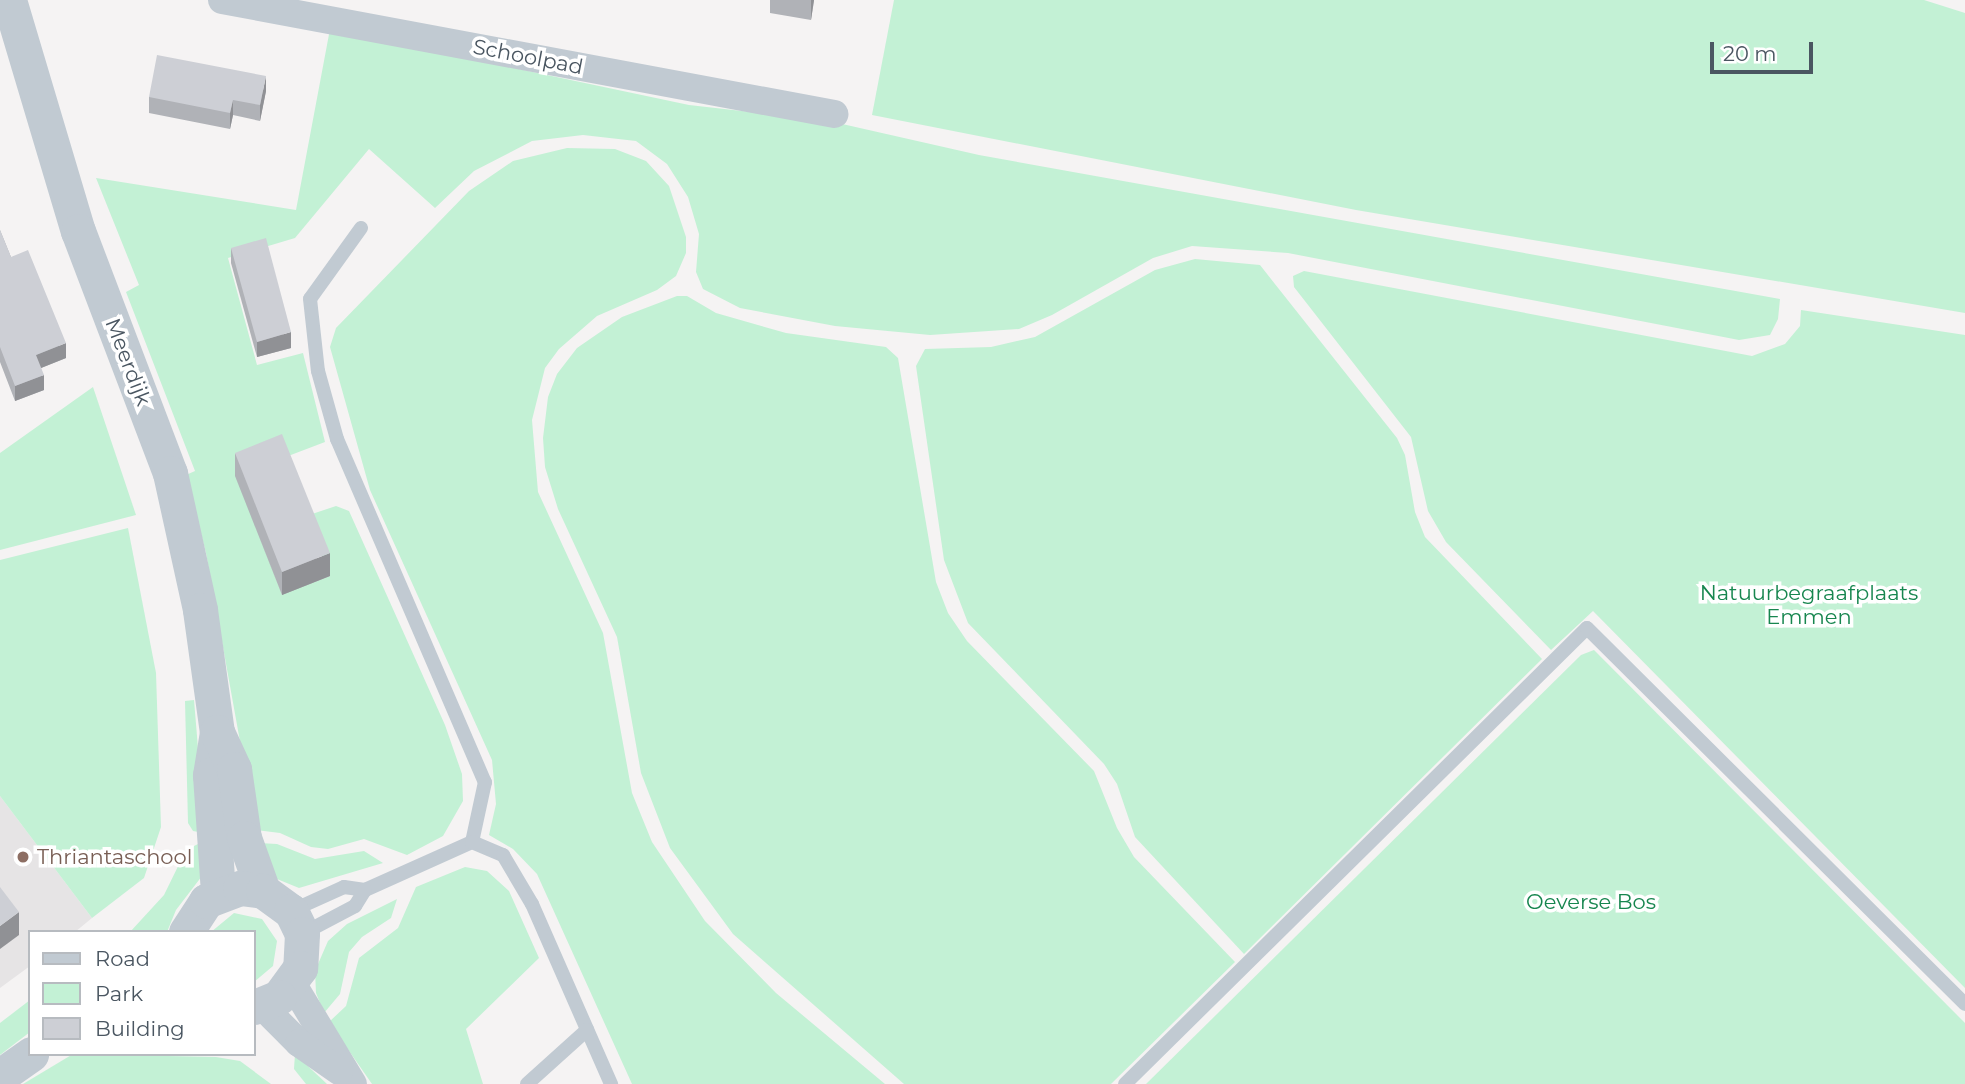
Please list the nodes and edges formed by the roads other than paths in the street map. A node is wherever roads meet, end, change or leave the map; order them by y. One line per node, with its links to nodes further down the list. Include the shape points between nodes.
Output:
1 (9, 0): 5 (street, Meerdijk, via 78,231 170,473 200,610)
2 (222, 0): 3 (street, Schoolpad)
3 (835, 114)
4 (360, 228): 6 (lane, via 310,299 318,371 337,439 485,782)
5 (217, 732): 8 (street, Meerdijk, via 234,769 244,838); 9 (street, Meerdijk, via 211,775)
6 (472, 842): 7 (lane); 15 (lane, via 503,855 531,904)
7 (365, 890): 10 (lane, via 355,906); 10 (lane, via 344,887)
8 (263, 891): 9 (street, via 240,888); 10 (street)
9 (218, 893): 11 (street, via 195,912)
10 (296, 923): 12 (street, via 300,968)
11 (187, 930)
12 (292, 983): 14 (street); 18 (street)
13 (1965, 1004): 21 (lane, via 1587,628)
14 (258, 1006): 18 (street)
15 (587, 1030): 19 (lane); 20 (lane)
16 (29, 1056): 17 (street)
17 (0, 1076)
18 (349, 1079)
19 (527, 1084)
20 (611, 1084)
21 (1125, 1084)

